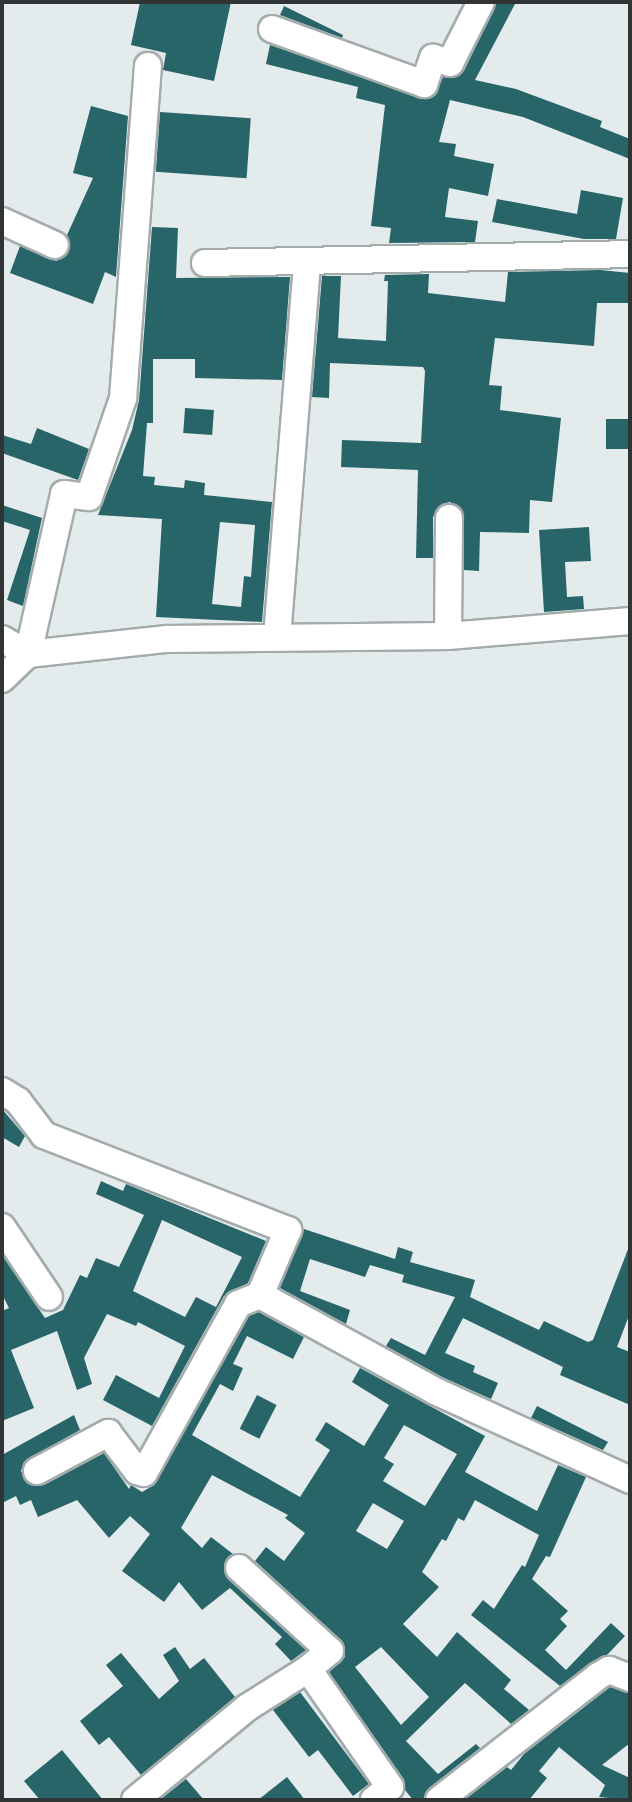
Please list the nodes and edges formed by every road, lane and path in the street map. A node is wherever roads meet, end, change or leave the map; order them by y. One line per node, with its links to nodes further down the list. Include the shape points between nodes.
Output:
1 (481, 2): 2 (street, via 450,63 433,58 424,83)
2 (272, 29)
3 (148, 66): 14 (street, via 123,398 89,497 64,494)
4 (2, 221): 5 (street)
5 (55, 245)
6 (630, 254): 7 (street)
7 (307, 262): 8 (street); 12 (street)
8 (205, 263)
9 (449, 518): 11 (street)
10 (630, 621): 11 (street)
11 (448, 636): 12 (street)
12 (278, 637): 14 (street, via 166,639)
13 (2, 639): 14 (street)
14 (28, 654): 15 (street)
15 (2, 679)
16 (2, 1091): 18 (street, via 18,1101 44,1135 288,1230)
17 (2, 1227): 19 (street)
18 (260, 1295): 20 (street, via 238,1304 144,1473 137,1471 108,1433); 21 (street, via 435,1391)
19 (49, 1297)
20 (37, 1471)
21 (630, 1480)
22 (239, 1568): 23 (street, via 330,1651)
23 (308, 1669): 25 (street, via 248,1706); 26 (street, via 390,1787)
24 (630, 1678): 27 (street, via 610,1670 598,1676)
25 (135, 1800)
26 (374, 1800)
27 (439, 1800)

